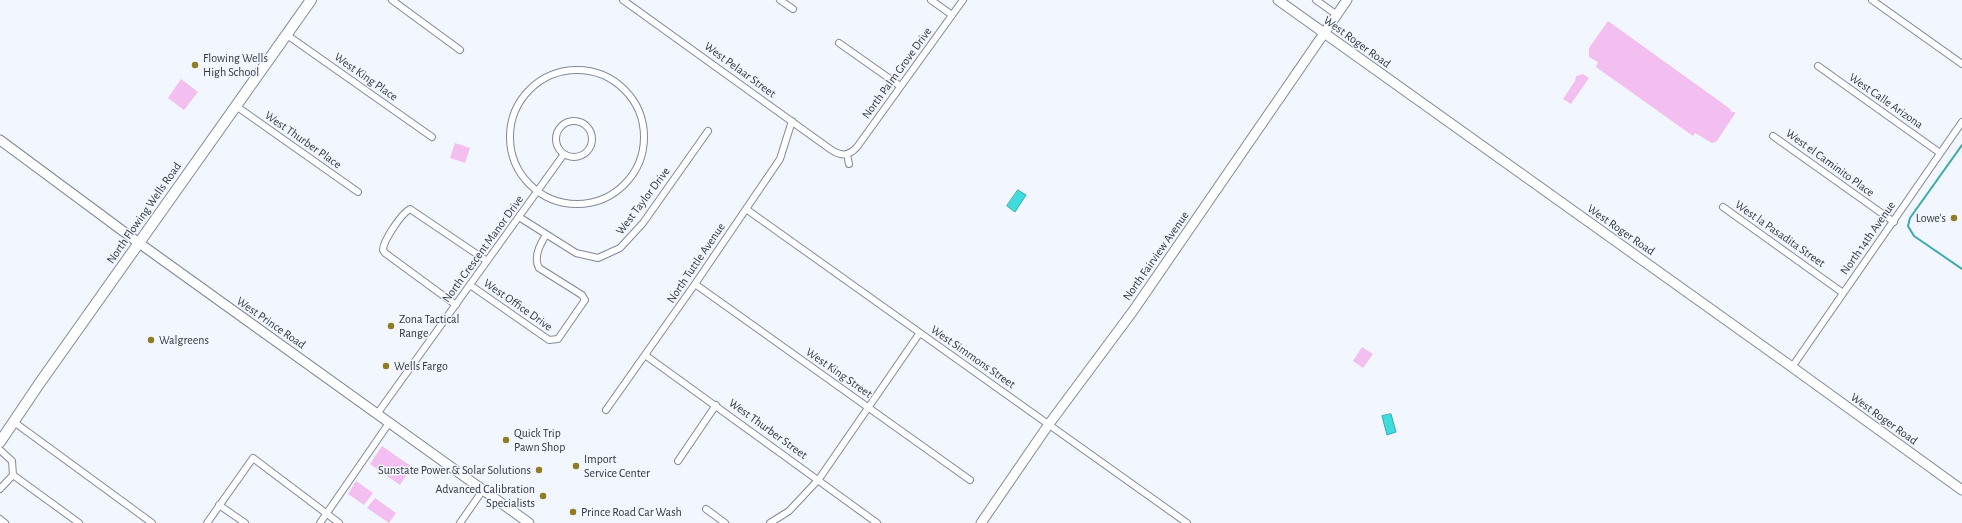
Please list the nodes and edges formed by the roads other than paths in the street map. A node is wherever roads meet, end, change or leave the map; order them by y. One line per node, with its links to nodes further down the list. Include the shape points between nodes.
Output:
1 (311, 0): 15 (main road, North Flowing Wells Road)
2 (392, 0): 17 (street)
3 (623, 0): 22 (street, West Pelaar Street)
4 (780, 0): 11 (street)
5 (931, 0): 12 (street)
6 (963, 0): 12 (street, North Palm Grove Drive)
7 (1278, 0): 14 (street, West Roger Road)
8 (1316, 0): 13 (street, West Roger Road)
9 (1347, 0): 13 (street, North Fairview Avenue)
10 (1872, 0): 18 (street)
11 (793, 9)
12 (952, 15): 20 (street, North Palm Grove Drive)
13 (1337, 15): 14 (street, North Fairview Avenue)
14 (1324, 33): 47 (street, West Roger Road); 54 (street, North Fairview Avenue, via 1124,323)
15 (287, 35): 21 (main road, North Flowing Wells Road); 26 (street, West King Place)
16 (839, 43): 20 (street)
17 (460, 50)
18 (1962, 64)
19 (1818, 66): 28 (street, West Calle Arizona)
20 (900, 86): 30 (street, North Palm Grove Drive, via 857,147)
21 (236, 106): 33 (street, West Thurber Place); 39 (main road, North Flowing Wells Road)
22 (792, 121): 30 (street, West Pelaar Street, via 836,152); 35 (street, North Tuttle Avenue, via 780,159)
23 (1962, 122): 28 (street, North 14th Avenue)
24 (708, 132): 38 (street, West Taylor Drive, via 643,223 620,248 598,258 576,253)
25 (1773, 136): 37 (street, West el Caminito Place)
26 (432, 137)
27 (0, 140): 39 (street, West Prince Road)
28 (1940, 153): 37 (street, North 14th Avenue)
29 (564, 154): 29 (street, via 556,141 561,126 570,121 586,125 592,134 589,150 574,157); 32 (street, North Crescent Manor Drive)
30 (846, 154): 31 (street)
31 (849, 164)
32 (538, 191): 32 (street, via 557,200 577,205 596,201 609,196 622,186 635,169 642,153 644,130 639,111 628,93 612,79 590,71 563,71 535,84 522,98 511,127 511,147 517,165); 36 (street, North Crescent Manor Drive)
33 (358, 192)
34 (1723, 208): 43 (street, West la Pasadita Street)
35 (746, 209): 41 (street, North Tuttle Avenue); 45 (street, West Simmons Street)
36 (519, 217): 38 (street, West Taylor Drive); 40 (street, North Crescent Manor Drive)
37 (1894, 222): 43 (street, North 14th Avenue)
38 (546, 235): 42 (street, West Office Drive, via 536,256 538,268 582,295 585,300 558,339 550,340)
39 (139, 243): 51 (street, West Prince Road); 52 (main road, North Flowing Wells Road)
40 (487, 260): 42 (street, North Crescent Manor Drive); 44 (street, via 410,209 397,223 384,243 383,250)
41 (695, 284): 46 (street, North Tuttle Avenue); 49 (street, West King Street)
42 (470, 285): 44 (street, North Crescent Manor Drive)
43 (1843, 293): 47 (street, North 14th Avenue)
44 (456, 305): 51 (street, North Crescent Manor Drive)
45 (920, 334): 49 (street); 54 (street, West Simmons Street)
46 (645, 355): 48 (street, West Thurber Street); 50 (street, North Tuttle Avenue)
47 (1792, 367): 61 (street, West Roger Road)
48 (716, 405): 57 (street); 59 (street, West Thurber Street)
49 (868, 407): 59 (street); 60 (street, West King Street)
50 (606, 410)
51 (377, 414): 53 (street, West Prince Road)
52 (14, 422): 55 (main road, North Flowing Wells Road); 72 (street)
53 (389, 423): 64 (street, West Prince Road); 68 (street)
54 (1049, 424): 82 (street, North Fairview Avenue); 83 (street, West Simmons Street)
55 (0, 442)
56 (0, 450): 58 (street, via 12,461)
57 (678, 461)
58 (13, 475): 63 (street); 71 (street)
59 (818, 479): 80 (street, via 789,511); 81 (street, West Thurber Street)
60 (970, 480)
61 (1949, 481): 62 (street, West Roger Road); 65 (street, West Roger Road)
62 (1962, 483)
63 (0, 490)
64 (483, 490): 77 (street); 78 (street, West Prince Road)
65 (1962, 490)
66 (219, 505): 68 (street, via 253,458); 73 (street); 74 (street)
67 (706, 509): 79 (street)
68 (326, 514): 75 (street); 76 (street)
69 (0, 519): 70 (street)
70 (5, 523)
71 (79, 523)
72 (152, 523)
73 (207, 523)
74 (244, 523)
75 (320, 523)
76 (340, 523)
77 (460, 523)
78 (529, 523)
79 (725, 523)
80 (770, 523)
81 (877, 523)
82 (981, 523)
83 (1187, 523)

